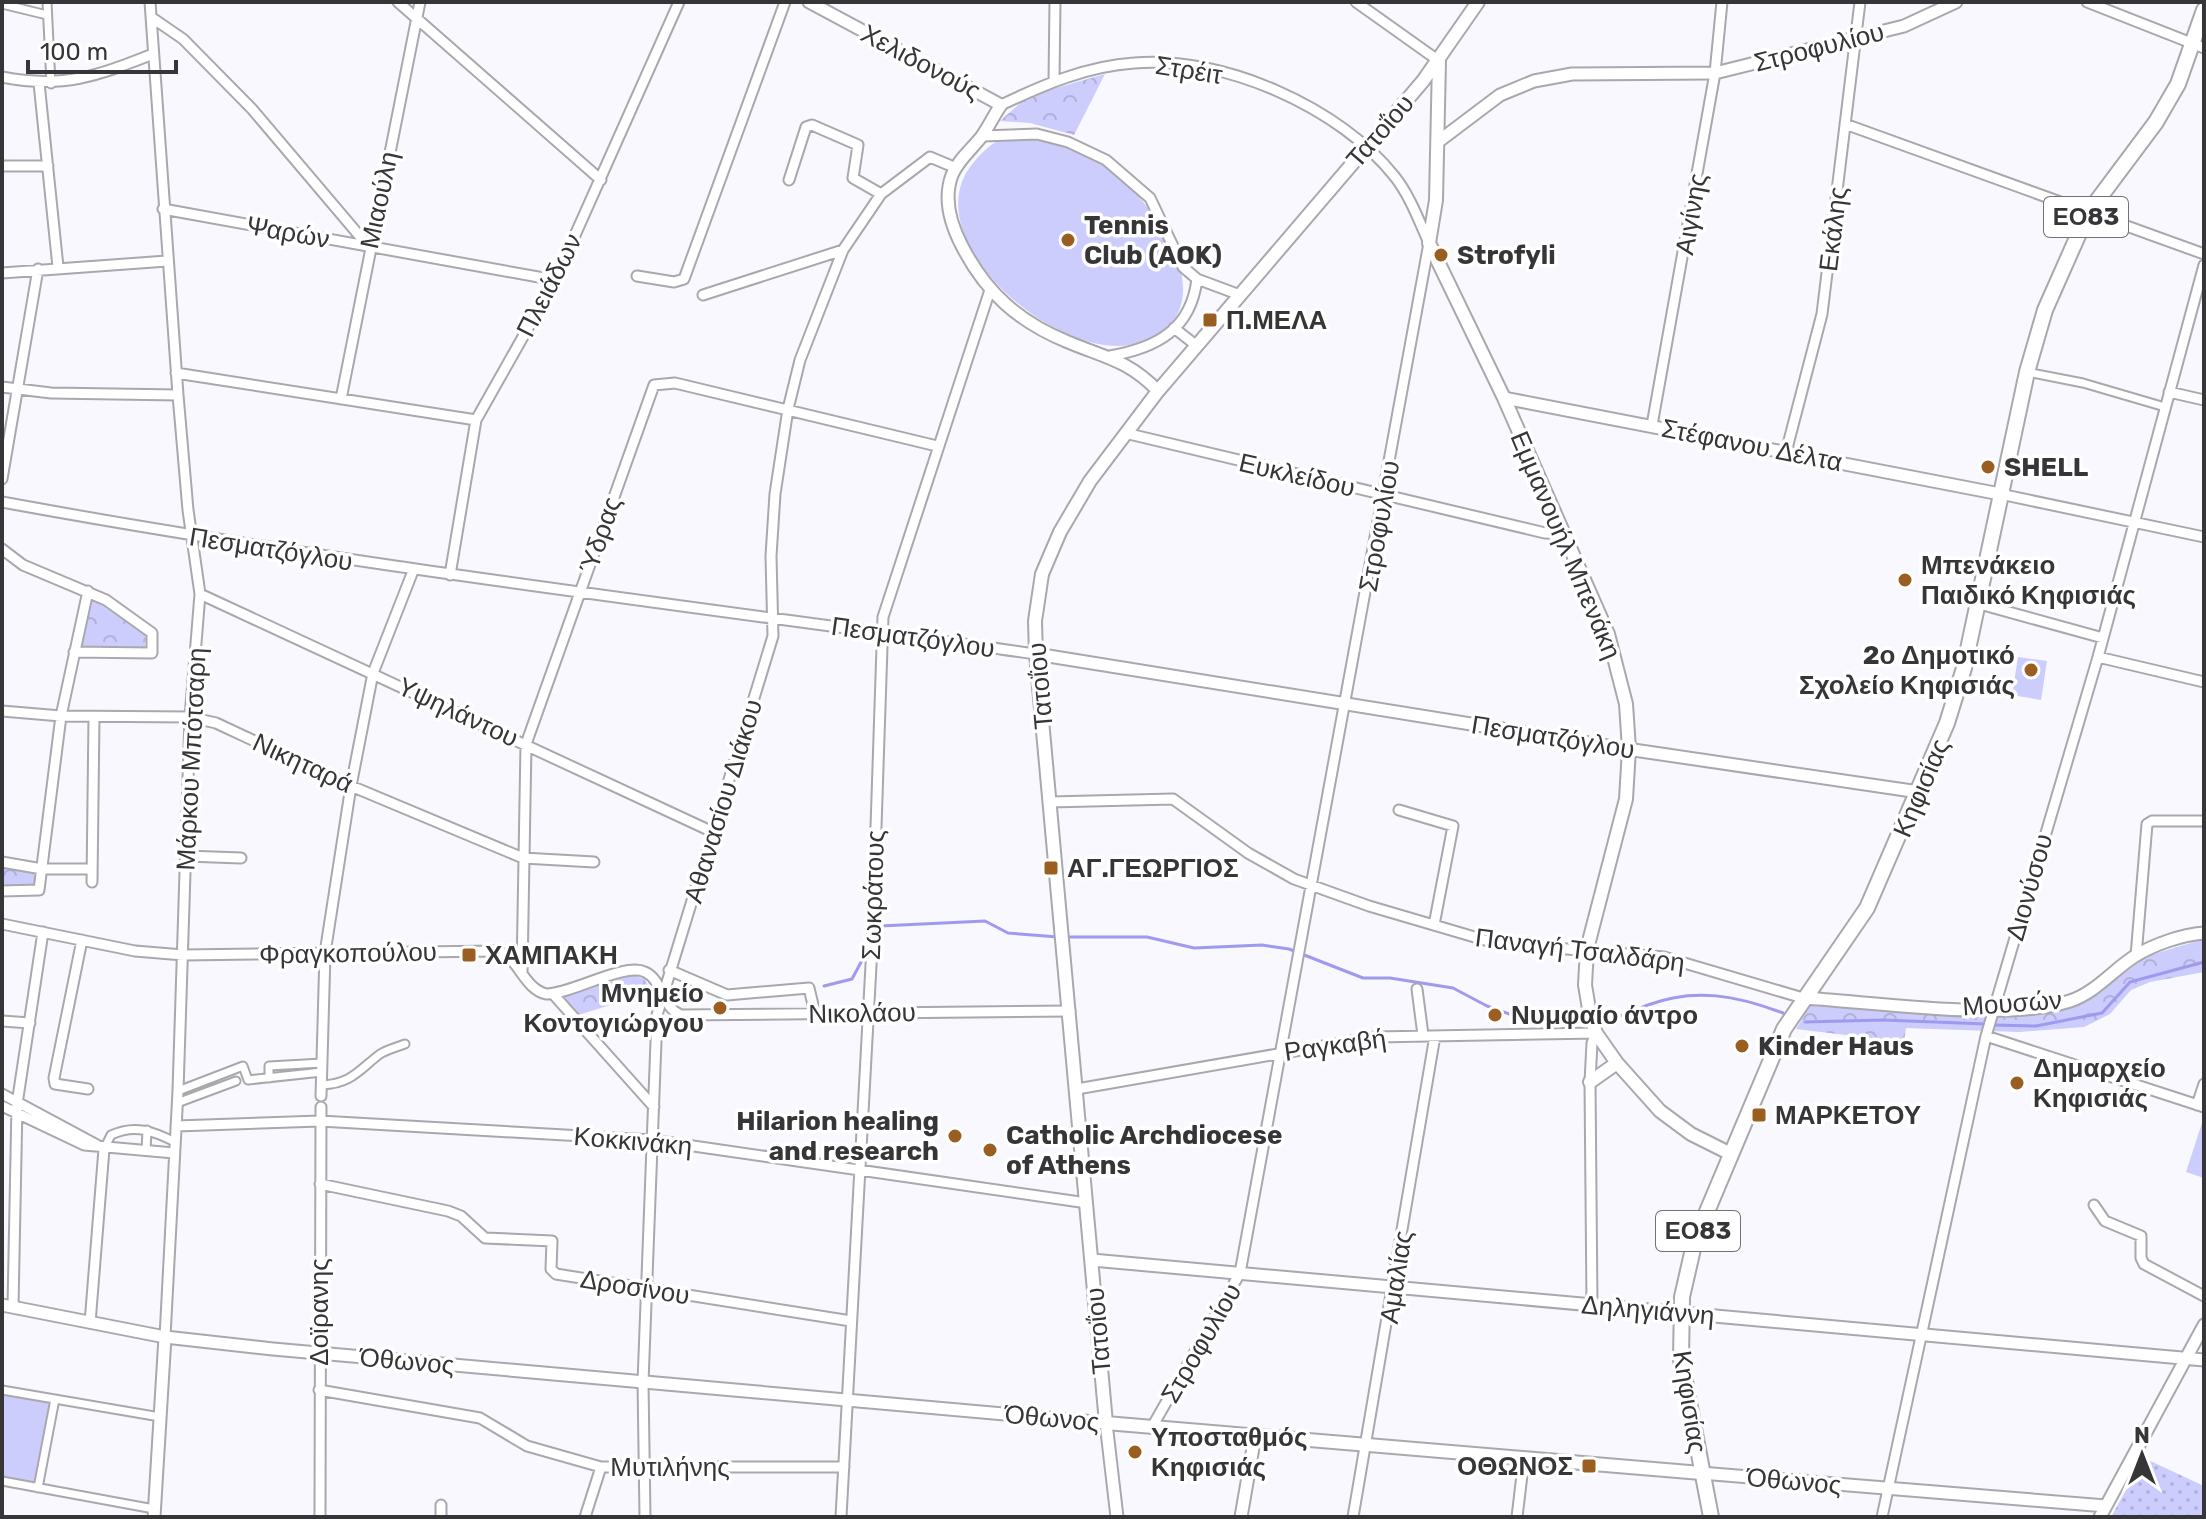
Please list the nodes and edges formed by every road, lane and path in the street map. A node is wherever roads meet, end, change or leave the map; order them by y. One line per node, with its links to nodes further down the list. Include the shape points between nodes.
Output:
1 (47, 2): 17 (street)
2 (150, 2): 18 (street, Μάρκου Μπότσαρη)
3 (398, 2): 19 (street)
4 (420, 2): 19 (street, Μιαούλη)
5 (679, 2): 37 (street, Πλειάδων)
6 (785, 2): 51 (street, via 684,279)
7 (809, 2): 29 (street, Χελιδονούς)
8 (1055, 2): 26 (street)
9 (1356, 2): 23 (street)
10 (1478, 2): 23 (main road, Τατοΐου)
11 (1722, 2): 24 (street, Αιγίνης)
12 (1860, 2): 20 (street, Εκάλης)
13 (1956, 2): 20 (street, Στροφυλίου, via 1927,18)
14 (2087, 2): 21 (street)
15 (2, 4): 17 (street)
16 (2204, 10): 21 (main road, Κηφισίας / ΕΟ83)
17 (47, 15): 28 (street)
18 (151, 17): 22 (street, Μάρκου Μπότσαρη); 43 (street, via 183,39 252,109)
19 (416, 20): 37 (street); 43 (street, Μιαούλη)
20 (1855, 39): 24 (street, Στροφυλίου); 30 (street, Εκάλης)
21 (2199, 46): 41 (main road, Κηφισίας / ΕΟ83, via 2163,111)
22 (153, 54): 28 (street, via 87,79); 40 (street, Μάρκου Μπότσαρη)
23 (1439, 61): 32 (main road); 33 (main road, Τατοΐου)
24 (1715, 73): 32 (street, Στροφυλίου, via 1547,78 1500,95); 73 (street, Αιγίνης)
25 (2, 77): 27 (street)
26 (1054, 80): 29 (street, Στρέιτ); 33 (street, Στρέιτ, via 1133,63 1183,65 1292,97 1338,122)
27 (39, 83): 28 (street); 35 (street)
28 (51, 84)
29 (1001, 105): 31 (street, Χελιδονούς)
30 (1845, 124): 41 (street); 76 (street, Εκάλης, via 1822,314)
31 (982, 136): 36 (street); 52 (street, via 1048,136 1118,168 1150,198 1183,267)
32 (1439, 141): 42 (main road, Στροφυλίου)
33 (1366, 147): 42 (street, Εμμανουήλ Μπενάκη, via 1398,181); 56 (main road, Τατοΐου)
34 (2, 166): 35 (street)
35 (48, 166): 48 (street)
36 (956, 168): 39 (street, Αθανασίου Διάκου, via 930,157); 54 (street, via 948,197 955,231)
37 (601, 180): 53 (street, Πλειάδων)
38 (789, 180): 39 (street, via 806,127 812,125 858,145 853,178)
39 (881, 194): 44 (street, Αθανασίου Διάκου)
40 (163, 209): 43 (street, Ψαρών); 46 (street, Μάρκου Μπότσαρη)
41 (2088, 213): 45 (street); 60 (main road, Κηφισίας / ΕΟ83, via 2049,299)
42 (1429, 243): 67 (main road, Εμμανουήλ Μπενάκη); 80 (street, Στροφυλίου)
43 (369, 247): 53 (street, Ψαρών); 68 (street, Μιαούλη)
44 (843, 250): 55 (street); 71 (street, Αθανασίου Διάκου, via 800,360)
45 (2204, 254)
46 (167, 261): 48 (street); 61 (street, Μάρκου Μπότσαρη)
47 (2204, 265): 65 (street, Διονύσου)
48 (58, 267): 49 (street)
49 (38, 269): 50 (street); 63 (street)
50 (2, 273)
51 (637, 276)
52 (1197, 279): 56 (street); 57 (street, via 1191,305)
53 (555, 280): 72 (street, Πλειάδων)
54 (990, 290): 59 (street, via 1022,320); 75 (street, Σωκράτους)
55 (703, 295)
56 (1240, 295): 58 (main road, Τατοΐου)
57 (1174, 328): 58 (street); 59 (street, via 1146,350)
58 (1197, 346): 64 (main road, Τατοΐου)
59 (1110, 356): 64 (street, via 1128,364)
60 (2027, 372): 70 (street); 79 (main road, Κηφισίας / ΕΟ83)
61 (176, 373): 66 (street, Μάρκου Μπότσαρη); 68 (street)
62 (2, 387): 63 (street)
63 (18, 390): 66 (street); 77 (street)
64 (1158, 391): 74 (main road, Τατοΐου)
65 (2169, 392): 69 (street); 70 (street, Διονύσου)
66 (178, 395): 84 (street, Μάρκου Μπότσαρη)
67 (1504, 398): 73 (street, Στέφανου Δέλτα); 83 (main road, Εμμανουήλ Μπενάκη)
68 (341, 399): 72 (street)
69 (2204, 400)
70 (2165, 407): 82 (street, Διονύσου)
71 (788, 409): 75 (street, Ύδρας); 90 (street, Ύδρας, via 675,383 654,385); 93 (street, Αθανασίου Διάκου, via 772,527)
72 (476, 420): 88 (street, Πλειάδων)
73 (1652, 425): 76 (street, Στέφανου Δέλτα)
74 (1125, 433): 80 (street, Ευκλείδου); 97 (main road, Τατοΐου, via 1074,505 1052,548 1039,586)
75 (937, 446): 94 (street, Σωκράτους, via 885,603)
76 (1786, 452): 79 (street, Στέφανου Δέλτα)
77 (4, 457): 78 (street)
78 (2, 479)
79 (2000, 494): 82 (street); 92 (main road, Κηφισίας / ΕΟ83)
80 (1385, 495): 83 (street, Ευκλείδου); 101 (street, Στροφυλίου)
81 (2, 502): 84 (street, Πεσματζόγλου)
82 (2134, 522): 85 (street); 95 (street, Διονύσου)
83 (1564, 534): 107 (main road, Εμμανουήλ Μπενάκη, via 1616,658)
84 (191, 537): 87 (street, Πεσματζόγλου); 91 (street, Μάρκου Μπότσαρη)
85 (2204, 537)
86 (2, 549): 89 (street, via 23,565)
87 (413, 571): 88 (street, Πεσματζόγλου); 99 (street)
88 (450, 575): 90 (street, Πεσματζόγλου)
89 (88, 591): 96 (street); 96 (street, via 152,633 152,653)
90 (580, 592): 93 (street, Πεσματζόγλου); 106 (street, Ύδρας)
91 (200, 594): 99 (street, Υψηλάντου); 105 (street, Μάρκου Μπότσαρη)
92 (1976, 603): 95 (street); 109 (main road, Κηφισίας / ΕΟ83, via 1956,700)
93 (775, 617): 94 (street, Πεσματζόγλου); 113 (street, Αθανασίου Διάκου, via 767,661)
94 (882, 633): 97 (street, Πεσματζόγλου); 142 (street, Σωκράτους)
95 (2103, 638): 98 (street, Διονύσου)
96 (74, 652): 103 (street)
97 (1036, 654): 101 (street, Πεσματζόγλου); 110 (main road, Τατοΐου)
98 (2098, 657): 100 (street); 140 (street, Διονύσου)
99 (373, 673): 106 (street, Υψηλάντου); 108 (street)
100 (2204, 682)
101 (1345, 703): 107 (street, Πεσματζόγλου); 122 (street, Στροφυλίου)
102 (2, 711): 103 (street, Νικηταρά)
103 (61, 716): 104 (street, Νικηταρά); 119 (street)
104 (94, 717): 105 (street, Νικηταρά); 120 (street)
105 (190, 717): 108 (street, Νικηταρά, via 216,723); 114 (street, Μάρκου Μπότσαρη)
106 (526, 744): 113 (street, Υψηλάντου); 116 (street, Ύδρας)
107 (1629, 749): 109 (street, Πεσματζόγλου); 129 (main road, Εμμανουήλ Μπενάκη, via 1625,805)
108 (351, 786): 116 (street, Νικηταρά); 130 (street)
109 (1919, 792): 138 (main road, Κηφισίας / ΕΟ83, via 1867,908)
110 (1050, 802): 122 (street, Παναγή Τσαλδάρη, via 1173,799 1248,853); 139 (main road, Τατοΐου)
111 (1399, 810): 125 (street, via 1453,826)
112 (2204, 821): 132 (street, via 2147,824)
113 (715, 833): 133 (street, Αθανασίου Διάκου)
114 (186, 856): 115 (street); 131 (street, Μάρκου Μπότσαρη)
115 (241, 858)
116 (523, 858): 118 (street, Νικηταρά); 134 (street, Ύδρας)
117 (2, 862): 119 (street)
118 (594, 862)
119 (42, 869): 120 (street); 123 (street, via 39,890)
120 (92, 869): 121 (street)
121 (92, 882)
122 (1312, 888): 125 (street, Παναγή Τσαλδάρη); 150 (street, Στροφυλίου)
123 (2, 891)
124 (2, 924): 126 (street, Φραγκοπούλου)
125 (1434, 925): 129 (street, Παναγή Τσαλδάρη, via 1495,943)
126 (43, 932): 128 (street, Φραγκοπούλου); 144 (street)
127 (2204, 933): 132 (street, Μουσών, via 2185,935)
128 (82, 940): 131 (street, Φραγκοπούλου); 156 (street, via 54,1078 55,1084)
129 (1587, 949): 138 (street, Παναγή Τσαλδάρη, via 1673,959); 145 (main road, Εμμανουήλ Μπενάκη, via 1585,985)
130 (325, 953): 131 (street, Φραγκοπούλου); 134 (street, Φραγκοπούλου, via 498,951); 152 (street)
131 (183, 955): 159 (street, Μάρκου Μπότσαρη)
132 (2136, 956): 140 (street, Μουσών, via 2073,1000)
133 (669, 970): 137 (street, Αθανασίου Διάκου); 141 (street, via 727,995 809,988)
134 (522, 973): 136 (street, Φραγκοπούλου, via 539,992)
135 (1417, 989): 147 (street)
136 (553, 994): 137 (street, via 637,970 651,977); 165 (street, Φραγκοπούλου)
137 (661, 996): 141 (street, Νικολάου, via 681,1015); 165 (street, Αθανασίου Διάκου)
138 (1800, 1002): 140 (street, Μουσών); 176 (main road, Κηφισίας / ΕΟ83)
139 (1070, 1011): 142 (street, Νικολάου); 157 (main road, Τατοΐου)
140 (1993, 1011): 146 (street, Διονύσου)
141 (815, 1013): 142 (street, Νικολάου)
142 (867, 1013): 177 (street, Σωκράτους)
143 (2, 1021): 144 (street)
144 (30, 1023): 166 (street)
145 (1596, 1033): 148 (street, Ραγκαβή); 151 (main road, Εμμανουήλ Μπενάκη); 154 (street)
146 (1987, 1033): 163 (street); 192 (street, Διονύσου)
147 (1423, 1035): 148 (street, Ραγκαβή); 150 (street, Ραγκαβή, via 1375,1037)
148 (1435, 1036): 183 (street, Αμαλίας)
149 (405, 1044): 158 (street, via 380,1054 353,1078)
150 (1280, 1053): 157 (street, Ραγκαβή); 182 (street, Στροφυλίου)
151 (1617, 1063): 154 (main road); 176 (main road, Εμμανουήλ Μπενάκη, via 1677,1125)
152 (322, 1068): 158 (street); 159 (street, via 248,1080 243,1066)
153 (236, 1081): 161 (street)
154 (1590, 1082): 186 (street)
155 (2204, 1084): 163 (street)
156 (88, 1089)
157 (1077, 1089): 179 (main road, Τατοΐου)
158 (322, 1090)
159 (178, 1091): 161 (street, Μάρκου Μπότσαρη)
160 (2, 1094): 166 (street)
161 (177, 1103): 168 (street, Μάρκου Μπότσαρη)
162 (2, 1106): 166 (street)
163 (2200, 1106)
164 (321, 1107): 167 (street, Δοϊρανης)
165 (654, 1107): 171 (street, Αθανασίου Διάκου)
166 (17, 1109): 173 (street, via 84,1145); 187 (street)
167 (320, 1121): 168 (street, Κοκκινάκη); 171 (street, Κοκκινάκη); 178 (street, Δοϊρανης)
168 (176, 1126): 172 (street, Μάρκου Μπότσαρη)
169 (126, 1129): 170 (street); 173 (street, via 111,1135); 174 (street)
170 (147, 1130): 172 (street); 175 (street)
171 (652, 1140): 177 (street, Κοκκινάκη); 184 (street, Αθανασίου Διάκου)
172 (175, 1148): 175 (street); 193 (street, Μάρκου Μπότσαρη)
173 (104, 1149): 174 (street); 190 (street)
174 (123, 1150): 175 (street)
175 (146, 1151)
176 (1729, 1153): 188 (main road, Κηφισίας / ΕΟ83, via 1695,1240)
177 (859, 1170): 179 (street, Κοκκινάκη); 189 (street, Σωκράτους)
178 (320, 1184): 184 (street, Δροσίνου, via 448,1211 485,1238 552,1241 551,1269 556,1274); 194 (street, Δοϊρανης)
179 (1087, 1203): 181 (main road, Τατοΐου)
180 (2094, 1205): 185 (street, via 2105,1221 2141,1236 2144,1264)
181 (1092, 1260): 182 (street, Δηληγιάννη); 203 (main road, Τατοΐου)
182 (1240, 1273): 183 (street, Δηληγιάννη); 204 (street, Στροφυλίου)
183 (1395, 1287): 186 (street, Δηληγιάννη); 206 (street, Αμαλίας)
184 (648, 1288): 189 (street, Δροσίνου); 197 (street, Αθανασίου Διάκου)
185 (2204, 1296)
186 (1592, 1305): 188 (street, Δηληγιάννη)
187 (5, 1307): 190 (street, Όθωνος)
188 (1680, 1313): 192 (street, Δηληγιάννη); 211 (main road, Κηφισίας / ΕΟ83, via 1684,1383)
189 (851, 1321): 201 (street, Σωκράτους)
190 (90, 1323): 193 (street, Όθωνος)
191 (2204, 1325): 195 (street)
192 (1922, 1335): 195 (street, Δηληγιάννη); 214 (street, Διονύσου)
193 (165, 1337): 194 (street, Όθωνος); 202 (street, Μάρκου Μπότσαρη)
194 (319, 1353): 197 (street, Όθωνος); 199 (street, Δοϊρανης)
195 (2186, 1359): 196 (street, Δηληγιάννη); 216 (street)
196 (2204, 1360)
197 (643, 1382): 201 (street, Όθωνος); 209 (street, Αθανασίου Διάκου)
198 (2, 1390): 200 (street)
199 (319, 1390): 208 (street, Μυτιλήνης, via 480,1418 527,1446); 218 (street, Δοϊρανης)
200 (55, 1399): 202 (street); 213 (street)
201 (847, 1400): 203 (street, Όθωνος); 210 (street, Σωκράτους)
202 (160, 1417): 217 (street, Μάρκου Μπότσαρη)
203 (1106, 1423): 204 (main road, Όθωνος); 223 (street, Τατοΐου)
204 (1152, 1427): 205 (main road, Όθωνος)
205 (1255, 1436): 206 (main road, Όθωνος); 224 (street)
206 (1366, 1445): 207 (main road, Όθωνος); 225 (street, Αμαλίας)
207 (1524, 1458): 211 (main road, Όθωνος); 226 (street)
208 (601, 1467): 209 (street, Μυτιλήνης); 220 (street)
209 (645, 1467): 210 (street, Μυτιλήνης); 221 (street, Αθανασίου Διάκου)
210 (844, 1467): 222 (street, Σωκράτους)
211 (1701, 1473): 214 (street, Όθωνος); 227 (main road, Κηφισίας / ΕΟ83)
212 (2, 1481): 213 (street)
213 (38, 1488): 217 (street)
214 (1889, 1489): 216 (street, Όθωνος); 228 (street, Διονύσου)
215 (441, 1505): 219 (street)
216 (2103, 1512)
217 (154, 1513)
218 (320, 1517)
219 (441, 1517)
220 (585, 1517)
221 (645, 1517)
222 (841, 1517)
223 (1117, 1517)
224 (1241, 1517)
225 (1353, 1517)
226 (1517, 1517)
227 (1711, 1517)
228 (1882, 1517)

